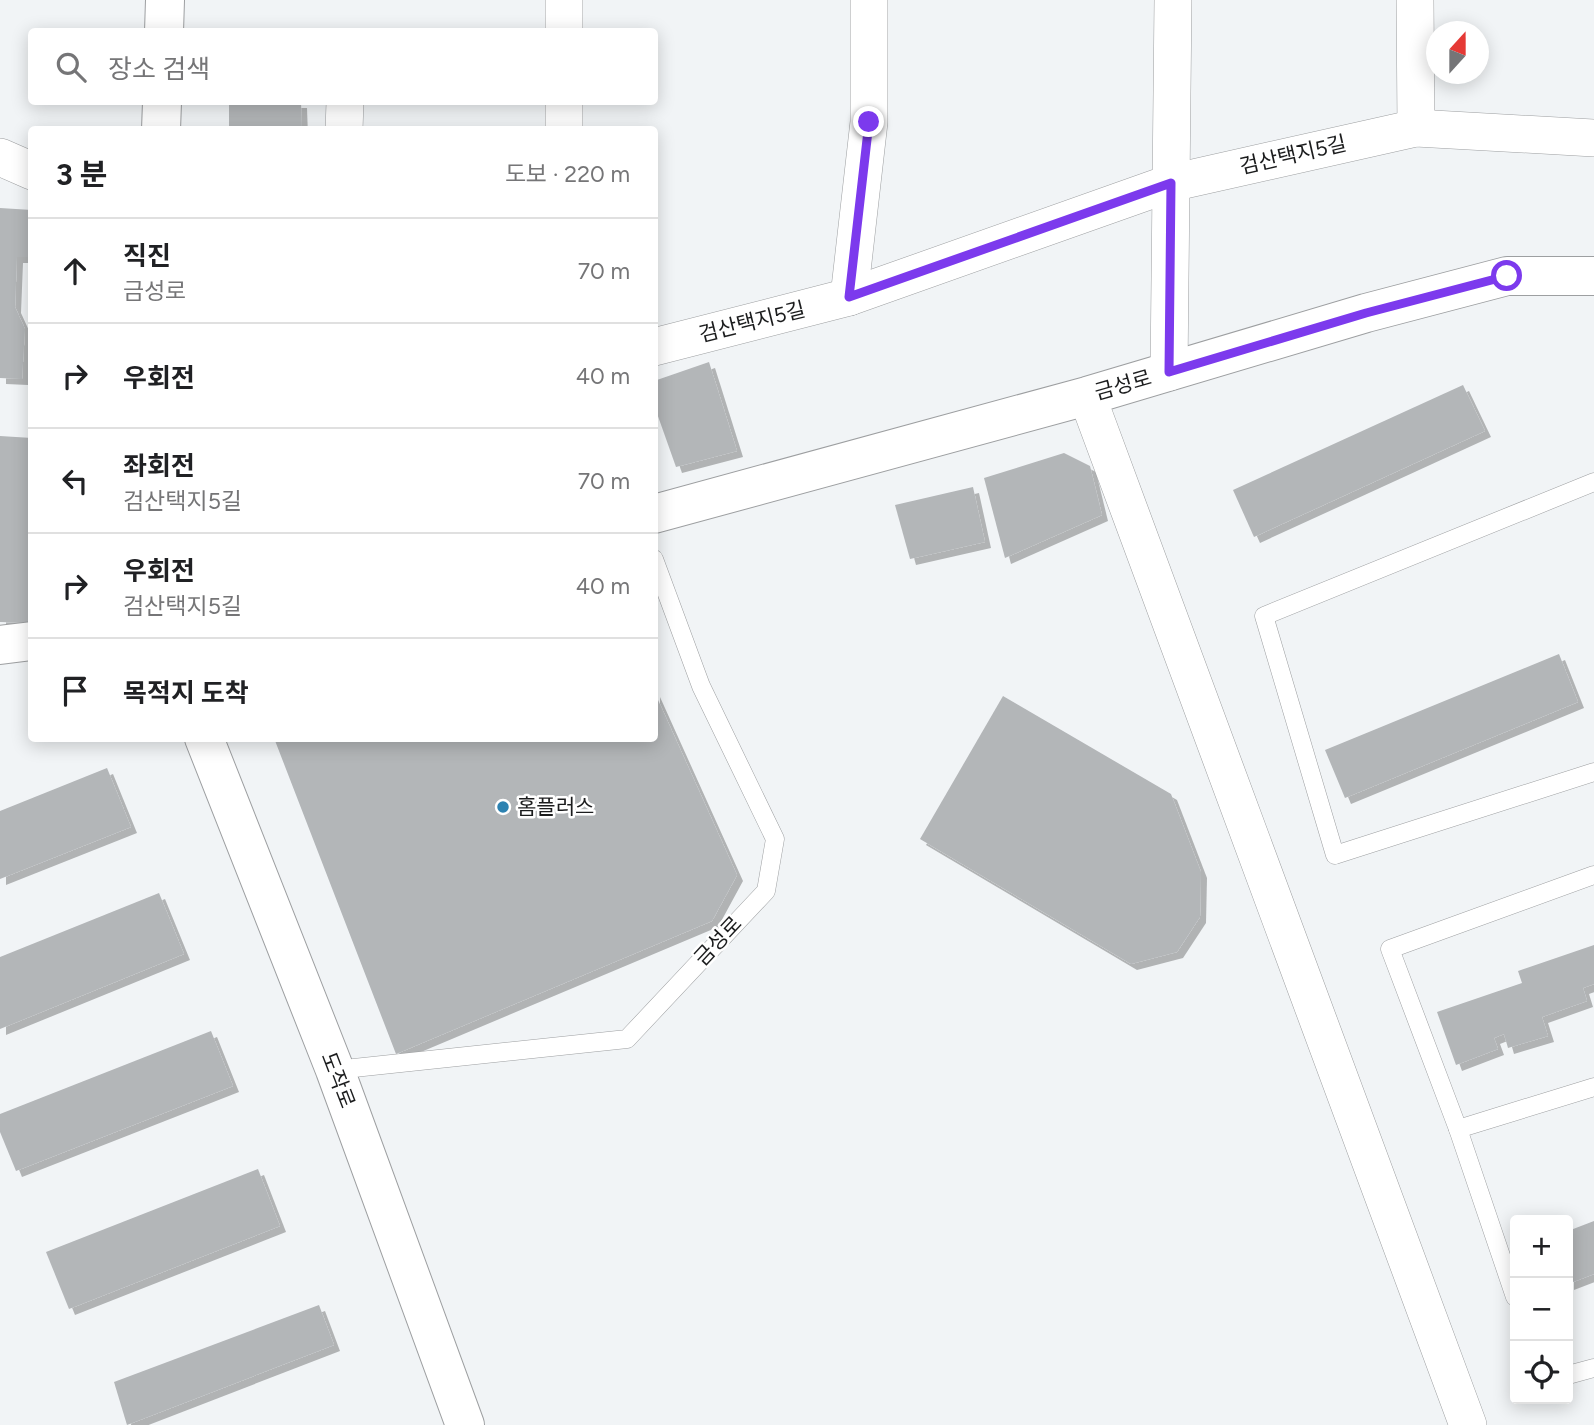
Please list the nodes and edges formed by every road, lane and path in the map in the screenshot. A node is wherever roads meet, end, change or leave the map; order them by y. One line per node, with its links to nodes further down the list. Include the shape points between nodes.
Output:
1 (165, 0): 6 (street)
2 (564, 0): 7 (street)
3 (869, 0): 20 (street, via 869,122)
4 (1173, 0): 18 (street)
5 (1415, 0): 14 (street)
6 (164, 28)
7 (564, 28)
8 (162, 105): 11 (street)
9 (345, 105): 12 (street)
10 (564, 105): 13 (street)
11 (161, 126)
12 (344, 126)
13 (564, 126)
14 (1416, 128): 15 (street, 검산택지5길); 18 (street, 검산택지5길)
15 (1594, 138)
16 (0, 158): 17 (street)
17 (28, 170)
18 (1171, 183): 20 (street, 검산택지5길); 22 (street)
19 (1594, 276): 22 (street, 금성로, via 1507,276)
20 (849, 297): 21 (street, 검산택지5길)
21 (658, 346)
22 (1169, 372): 23 (street, 금성로)
23 (1087, 396): 25 (street, 금성로); 39 (street)
24 (1594, 482): 30 (lane, via 1264,616 1335,855)
25 (658, 512)
26 (658, 570): 32 (lane, 금성로, via 701,686 775,839 766,891 627,1039)
27 (28, 642): 28 (street)
28 (0, 645)
29 (206, 742): 32 (street, 도작로)
30 (1594, 772)
31 (1594, 875): 34 (lane, via 1390,949)
32 (335, 1070): 38 (street, 도작로)
33 (1594, 1087): 34 (lane)
34 (1458, 1129): 35 (lane)
35 (1510, 1282)
36 (1594, 1368): 37 (lane)
37 (1573, 1374)
38 (465, 1425)
39 (1468, 1425)

